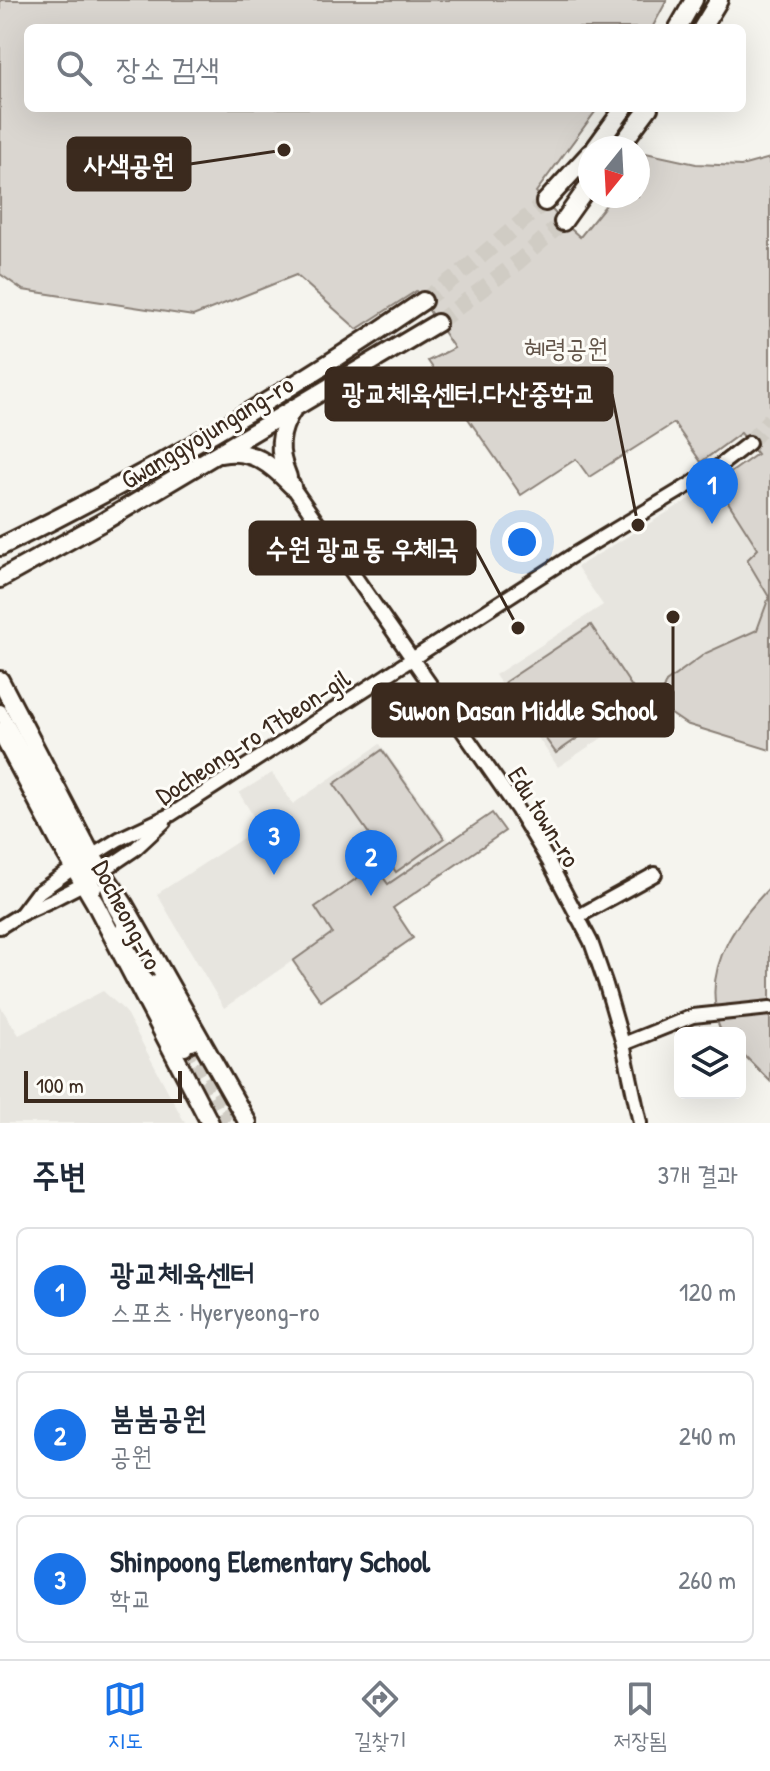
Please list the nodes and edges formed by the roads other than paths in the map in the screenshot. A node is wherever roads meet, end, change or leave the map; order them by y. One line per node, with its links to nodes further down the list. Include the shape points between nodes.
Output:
1 (694, 0): 3 (main road)
2 (719, 0): 4 (main road)
3 (680, 24)
4 (704, 24)
5 (621, 112): 7 (main road)
6 (646, 112): 8 (main road)
7 (604, 136)
8 (628, 136)
9 (578, 166): 11 (main road)
10 (578, 201): 12 (main road)
11 (545, 202)
12 (563, 222)
13 (423, 301): 19 (main road, Gwanggyojungang-ro, via 160,465)
14 (437, 323): 15 (main road, Gwanggyojungang-ro)
15 (294, 407): 17 (main road, Gwanggyojungang-ro); 18 (main road, via 283,424 280,446)
16 (749, 443): 21 (street, Docheong-ro 17beon-gil)
17 (215, 455): 18 (main road, via 234,451 255,457 273,466); 20 (main road, Gwanggyojungang-ro)
18 (292, 486): 21 (street, Edu town-ro)
19 (0, 547)
20 (0, 579)
21 (411, 660): 25 (street, Docheong-ro 17beon-gil); 30 (street, Edu town-ro, via 517,809)
22 (0, 680): 26 (main road)
23 (0, 711): 26 (street)
24 (0, 731): 26 (main road, Docheong-ro, via 59,842)
25 (172, 814): 26 (street); 28 (street, Docheong-ro 17beon-gil, via 135,849)
26 (83, 862): 28 (main road, Docheong-ro); 29 (street, via 36,894)
27 (655, 874): 30 (street)
28 (92, 878): 29 (street, Docheong-ro 17beon-gil); 34 (street, via 114,907); 35 (main road, Docheong-ro); 36 (main road, Docheong-ro, via 124,904)
29 (21, 914): 31 (street)
30 (577, 917): 33 (street, Edu town-ro, via 591,942)
31 (0, 927)
32 (770, 1008): 33 (street, via 693,1016)
33 (623, 1044): 37 (street, Edu town-ro)
34 (188, 1047)
35 (210, 1123)
36 (248, 1123)
37 (640, 1123)

